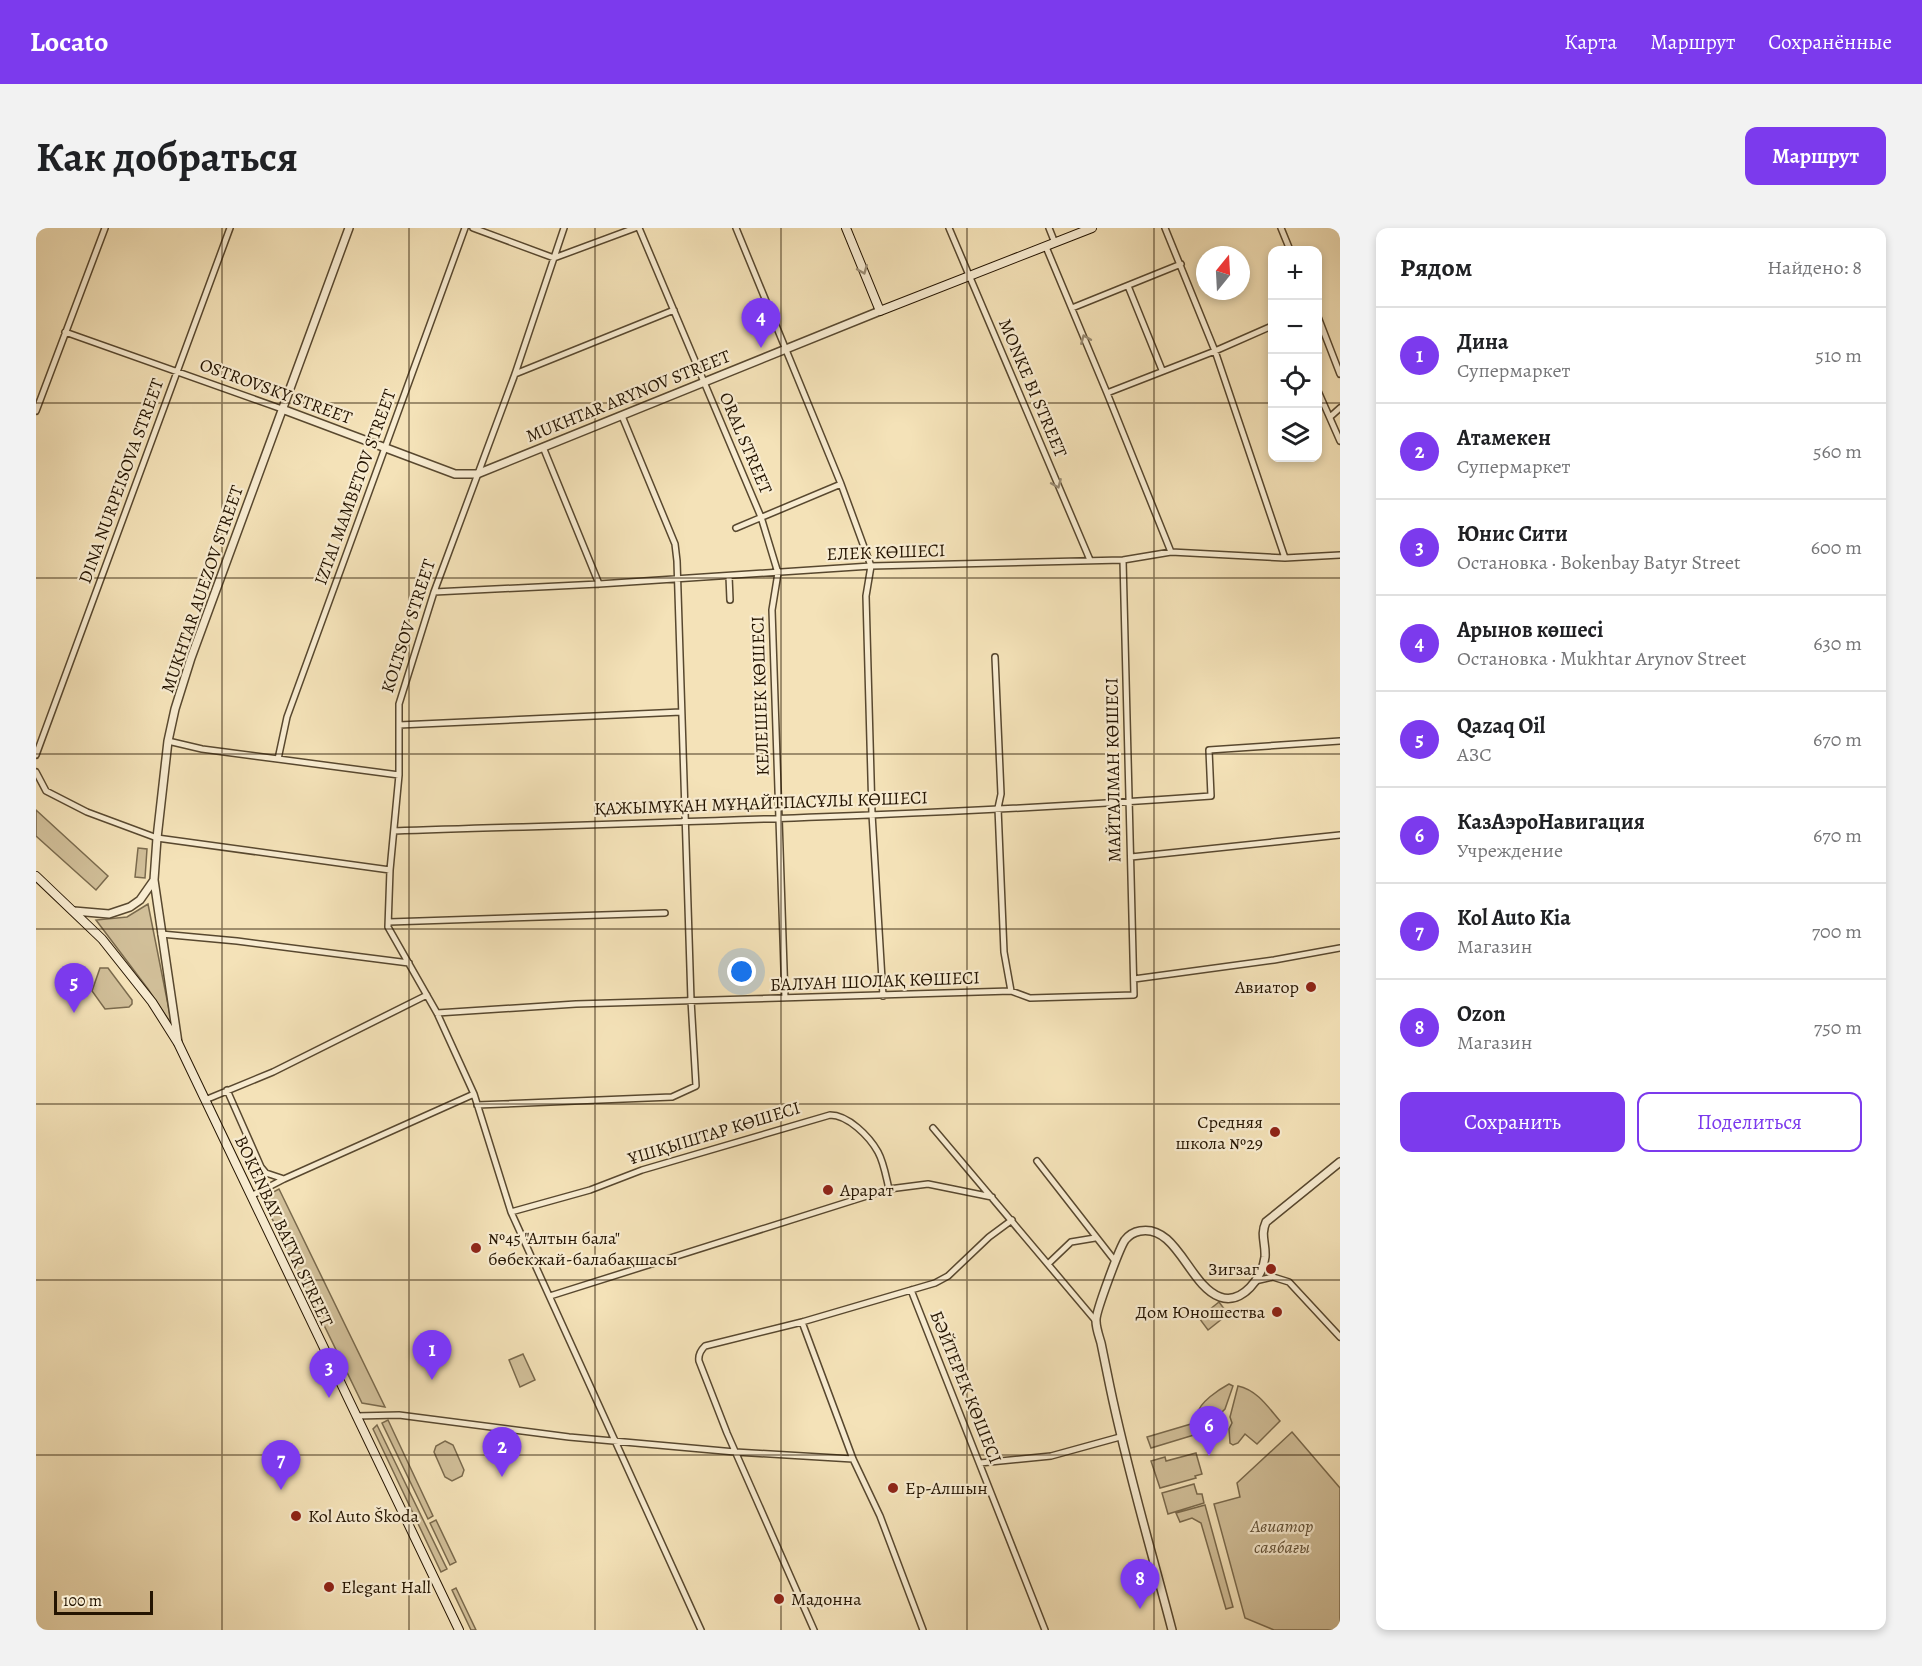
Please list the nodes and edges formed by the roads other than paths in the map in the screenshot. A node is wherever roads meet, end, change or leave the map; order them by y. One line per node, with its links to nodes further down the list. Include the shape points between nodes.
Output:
1 (105, 228): 27 (street)
2 (230, 228): 31 (street, DINA NURPEISOVA STREET)
3 (349, 228): 38 (street, MUKHTAR AUEZOV STREET)
4 (465, 228): 43 (street, IZTAI MAMBETOV STREET)
5 (473, 228): 18 (street)
6 (564, 228): 18 (street, KOLTSOV STREET)
7 (637, 228): 18 (street); 23 (street, ORAL STREET)
8 (736, 228): 28 (street)
9 (846, 228): 24 (main road, one-way to 24)
10 (949, 228): 20 (street, MONKE BI STREET)
11 (1049, 228): 15 (street)
12 (1092, 228): 15 (main road, MUKHTAR ARYNOV STREET)
13 (1165, 228): 19 (street)
14 (1281, 228): 16 (street)
15 (1055, 243): 17 (main road, MUKHTAR ARYNOV STREET)
16 (1288, 246)
17 (1046, 247): 20 (main road, MUKHTAR ARYNOV STREET); 22 (street)
18 (554, 258): 32 (street, KOLTSOV STREET)
19 (1181, 264): 21 (street); 29 (street)
20 (968, 275): 24 (main road, MUKHTAR ARYNOV STREET); 52 (street, MONKE BI STREET, one-way to 52)
21 (1128, 286): 22 (street); 30 (street)
22 (1072, 308): 35 (street, one-way to 22)
23 (674, 310): 32 (street); 34 (street, ORAL STREET)
24 (880, 311): 28 (street, MUKHTAR ARYNOV STREET)
25 (1268, 328): 29 (street)
26 (1322, 329): 33 (street)
27 (65, 332): 31 (street, OSTROVSKY STREET); 39 (street)
28 (786, 348): 34 (street, MUKHTAR ARYNOV STREET); 46 (street)
29 (1215, 351): 30 (street); 51 (street)
30 (1162, 370): 35 (street)
31 (177, 372): 38 (street, OSTROVSKY STREET); 66 (street, DINA NURPEISOVA STREET)
32 (515, 374): 45 (street, KOLTSOV STREET)
33 (1340, 374)
34 (703, 382): 40 (street, MUKHTAR ARYNOV STREET); 47 (street, ORAL STREET)
35 (1107, 393): 49 (street)
36 (1322, 401): 41 (street)
37 (1340, 408): 41 (street)
38 (282, 410): 43 (street, OSTROVSKY STREET); 64 (street, MUKHTAR AUEZOV STREET, via 191,658)
39 (36, 411)
40 (622, 416): 44 (street, MUKHTAR ARYNOV STREET); 57 (street, via 675,544)
41 (1330, 417): 42 (street)
42 (1340, 441)
43 (386, 446): 45 (street, OSTROVSKY STREET, via 455,474); 67 (street, IZTAI MAMBETOV STREET, via 286,717)
44 (543, 447): 45 (street, MUKHTAR ARYNOV STREET); 58 (street)
45 (477, 474): 59 (street, KOLTSOV STREET)
46 (841, 484): 47 (street); 54 (street)
47 (761, 517): 48 (street); 55 (street, ORAL STREET)
48 (736, 528)
49 (1171, 552): 51 (street, ЕЛЕК КӨШЕСІ); 53 (street, ЕЛЕК КӨШЕСІ)
50 (1340, 555): 51 (street, ЕЛЕК КӨШЕСІ)
51 (1285, 558)
52 (1090, 560): 53 (street, ЕЛЕК КӨШЕСІ); 54 (street, ЕЛЕК КӨШЕСІ)
53 (1123, 560): 72 (street, МАЙТАЛМАН КӨШЕСІ)
54 (871, 566): 55 (street, ЕЛЕК КӨШЕСІ); 74 (street, via 866,596)
55 (778, 573): 56 (street, ЕЛЕК КӨШЕСІ); 75 (street, КЕЛЕШЕК КӨШЕСІ, via 772,610)
56 (729, 576): 57 (street, ЕЛЕК КӨШЕСІ); 60 (street)
57 (677, 578): 58 (street, ЕЛЕК КӨШЕСІ); 62 (street)
58 (599, 584): 59 (street, ЕЛЕК КӨШЕСІ)
59 (434, 592): 63 (street, KOLTSOV STREET, via 399,704)
60 (730, 600)
61 (995, 657): 73 (street, via 1001,794)
62 (681, 712): 63 (street); 76 (street)
63 (399, 725): 69 (street, KOLTSOV STREET)
64 (168, 741): 67 (street); 79 (street, MUKHTAR AUEZOV STREET)
65 (1340, 741): 72 (street, ҚАЖЫМҰҚАН МҰҢАЙТПАСҰЛЫ КӨШЕСІ, via 1209,750 1211,796)
66 (36, 755)
67 (278, 759): 69 (street)
68 (36, 772): 71 (street)
69 (399, 776): 77 (street, KOLTSOV STREET)
70 (36, 784): 71 (street)
71 (46, 790): 79 (street, via 87,812)
72 (1130, 802): 73 (street, ҚАЖЫМҰҚАН МҰҢАЙТПАСҰЛЫ КӨШЕСІ); 80 (street, МАЙТАЛМАН КӨШЕСІ)
73 (998, 808): 74 (street, ҚАЖЫМҰҚАН МҰҢАЙТПАСҰЛЫ КӨШЕСІ); 91 (street, via 1005,952)
74 (872, 814): 75 (street, ҚАЖЫМҰҚАН МҰҢАЙТПАСҰЛЫ КӨШЕСІ); 94 (street)
75 (780, 819): 76 (street, ҚАЖЫМҰҚАН МҰҢАЙТПАСҰЛЫ КӨШЕСІ); 95 (street, КЕЛЕШЕК КӨШЕСІ)
76 (687, 822): 77 (street, ҚАЖЫМҰҚАН МҰҢАЙТПАСҰЛЫ КӨШЕСІ); 96 (street)
77 (394, 831): 81 (street, KOLTSOV STREET)
78 (1340, 835): 80 (street)
79 (157, 838): 81 (street); 83 (street, MUKHTAR AUEZOV STREET)
80 (1131, 857): 90 (street, МАЙТАЛМАН КӨШЕСІ)
81 (390, 870): 86 (street, KOLTSOV STREET)
82 (36, 876): 84 (main road, BOKENBAY BATYR STREET)
83 (154, 880): 84 (street, via 130,907 109,914); 87 (street, MUKHTAR AUEZOV STREET)
84 (74, 911): 98 (main road, BOKENBAY BATYR STREET, via 102,939)
85 (665, 913): 86 (street)
86 (388, 922): 89 (street, KOLTSOV STREET)
87 (161, 934): 89 (street); 98 (street, MUKHTAR AUEZOV STREET)
88 (1340, 948): 90 (street)
89 (409, 963): 92 (street, KOLTSOV STREET)
90 (1134, 979): 93 (street, МАЙТАЛМАН КӨШЕСІ)
91 (1011, 991): 93 (street, БАЛУАН ШОЛАҚ КӨШЕСІ, via 1030,998); 94 (street, БАЛУАН ШОЛАҚ КӨШЕСІ)
92 (427, 995): 97 (street, KOLTSOV STREET); 99 (street, via 273,1072)
93 (1134, 995)
94 (884, 996): 95 (street, БАЛУАН ШОЛАҚ КӨШЕСІ)
95 (785, 999): 96 (street, БАЛУАН ШОЛАҚ КӨШЕСІ)
96 (691, 1000): 97 (street, БАЛУАН ШОЛАҚ КӨШЕСІ); 102 (street, via 696,1086 672,1097)
97 (437, 1013): 100 (street, KOLTSOV STREET)
98 (178, 1043): 101 (main road, BOKENBAY BATYR STREET)
99 (227, 1090): 101 (street); 106 (street, via 261,1167 266,1173)
100 (474, 1094): 102 (street, KOLTSOV STREET); 106 (street)
101 (205, 1100): 108 (main road, BOKENBAY BATYR STREET)
102 (477, 1105): 110 (street, KOLTSOV STREET)
103 (933, 1128): 109 (street)
104 (1037, 1161): 112 (street)
105 (1340, 1162): 115 (street, via 1266,1222 1262,1232 1264,1261)
106 (284, 1179): 108 (street)
107 (889, 1189): 109 (street, via 928,1184); 110 (street, ҰШҚЫШТАР КӨШЕСІ, via 875,1147 847,1121 830,1115); 117 (street)
108 (251, 1196): 121 (main road, BOKENBAY BATYR STREET)
109 (992, 1197): 111 (street)
110 (511, 1212): 117 (street, KOLTSOV STREET)
111 (1012, 1220): 114 (street); 116 (street, via 948,1276)
112 (1095, 1238): 113 (street); 114 (street, via 1071,1242)
113 (1115, 1262): 115 (street, via 1128,1236 1150,1230 1169,1241 1200,1284 1216,1296 1235,1298); 118 (street)
114 (1049, 1263): 118 (street)
115 (1255, 1281): 120 (street, via 1273,1277 1289,1282)
116 (911, 1290): 119 (street); 126 (street, БӘЙТЕРЕК КӨШЕСІ)
117 (550, 1296): 123 (street, KOLTSOV STREET)
118 (1095, 1320): 122 (street)
119 (802, 1322): 124 (street, via 701,1350 699,1361); 125 (street)
120 (1340, 1336)
121 (356, 1416): 123 (street, via 399,1415); 127 (main road, BOKENBAY BATYR STREET)
122 (1120, 1437): 126 (street, via 1051,1455); 132 (street)
123 (614, 1440): 124 (street); 128 (street, KOLTSOV STREET)
124 (735, 1452): 125 (street); 129 (street)
125 (853, 1459): 130 (street, via 880,1516)
126 (980, 1463): 131 (street, БӘЙТЕРЕК КӨШЕСІ)
127 (459, 1630)
128 (701, 1630)
129 (814, 1630)
130 (923, 1630)
131 (1045, 1630)
132 (1172, 1630)

